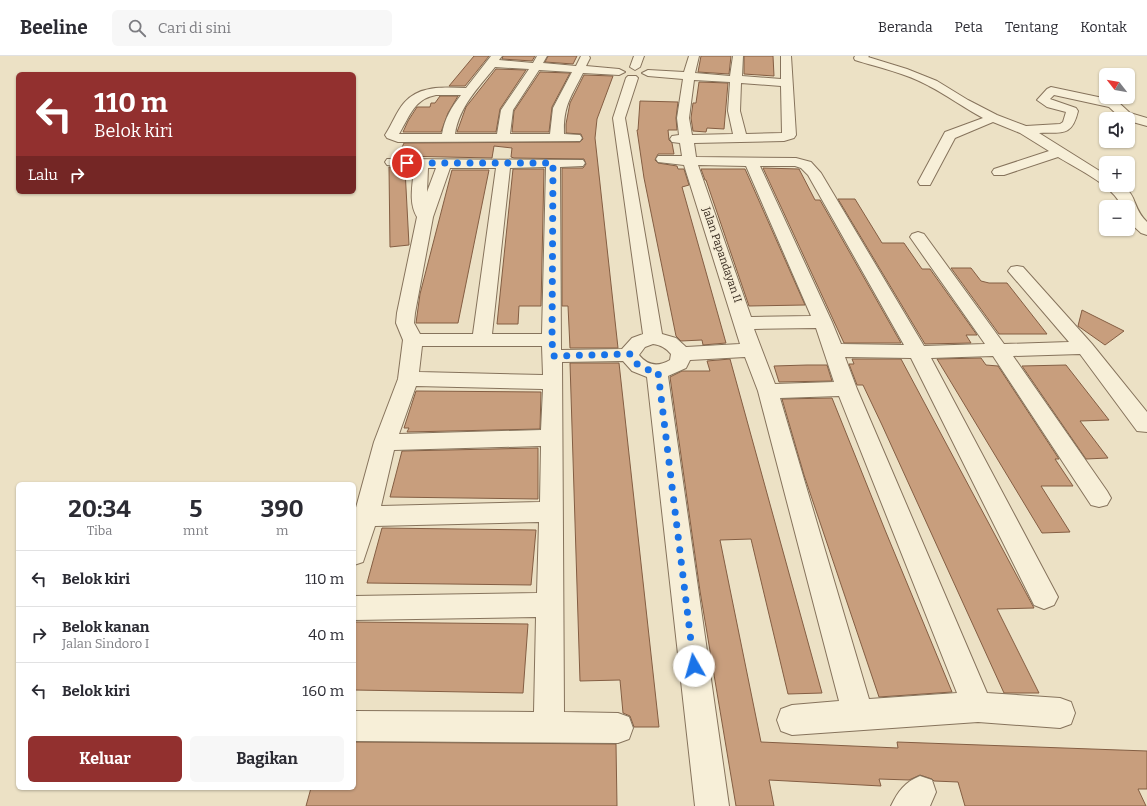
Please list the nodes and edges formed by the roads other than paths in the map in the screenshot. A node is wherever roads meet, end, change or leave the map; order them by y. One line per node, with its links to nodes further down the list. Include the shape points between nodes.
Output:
1 (543, 56): 9 (street)
2 (586, 56): 10 (street)
3 (639, 56): 11 (street)
4 (694, 56): 12 (street, Jalan Papandayan II)
5 (738, 56): 13 (street)
6 (786, 56): 14 (street)
7 (864, 56): 16 (street, via 859,58 933,83)
8 (494, 60): 9 (street); 15 (street)
9 (536, 66): 10 (street); 20 (street, via 507,110)
10 (579, 70): 11 (street); 21 (street, via 559,108)
11 (628, 72): 12 (street, via 642,68 648,73); 45 (street, via 619,118)
12 (689, 75): 13 (street); 23 (street, Jalan Papandayan II)
13 (735, 79): 14 (street); 24 (street, via 734,111)
14 (787, 83): 24 (street, via 789,135)
15 (468, 92): 19 (street, via 451,120); 19 (street, via 434,92 415,100 409,104 392,135 398,138)
16 (993, 118): 18 (street); 37 (street, via 950,135)
17 (1147, 122): 18 (street, via 1126,116 1113,104 1051,91 1043,100 1070,109 1072,111 1069,124 1062,128)
18 (1025, 130): 25 (street)
19 (448, 138): 20 (street)
20 (503, 138): 21 (street)
21 (557, 138): 22 (street)
22 (575, 138)
23 (682, 138): 24 (street); 27 (street, Jalan Papandayan II)
24 (740, 138)
25 (1060, 152): 35 (street); 36 (street)
26 (663, 159): 27 (street)
27 (690, 161): 29 (street); 44 (street, Jalan Papandayan II)
28 (392, 162): 33 (street)
29 (751, 162): 43 (street); 53 (street, via 796,162 806,165 814,172)
30 (445, 163): 33 (street); 34 (street); 39 (street)
31 (553, 163): 32 (street); 34 (street); 48 (street)
32 (578, 163)
33 (422, 164): 39 (street, via 420,209)
34 (503, 164): 46 (street)
35 (999, 172)
36 (1099, 177)
37 (925, 182)
38 (1120, 192): 40 (street, via 1125,196 1135,219)
39 (425, 217): 47 (street, via 405,323)
40 (1147, 230)
41 (918, 237): 50 (street)
42 (1017, 271): 49 (street)
43 (823, 322): 44 (street); 52 (street)
44 (744, 323): 51 (street, Jalan Papandayan II)
45 (653, 338): 54 (street, via 641,340 632,346); 55 (street, via 666,340 676,346)
46 (482, 339): 47 (street); 48 (street)
47 (413, 340): 57 (street)
48 (552, 348): 54 (street); 58 (street)
49 (1085, 348): 50 (street); 61 (street)
50 (998, 349): 53 (street); 64 (street)
51 (752, 350): 55 (street); 60 (street, Jalan Papandayan II)
52 (832, 350): 53 (street); 59 (street)
53 (918, 352): 68 (street)
54 (630, 354): 56 (street, via 634,363 644,369)
55 (681, 354): 56 (street, via 679,363)
56 (658, 372): 78 (street)
57 (408, 379): 58 (street); 63 (street)
58 (553, 382): 62 (street)
59 (847, 389): 60 (street); 71 (street)
60 (768, 391): 73 (street, Jalan Papandayan II)
61 (1145, 425)
62 (551, 438): 63 (street); 65 (street)
63 (385, 442): 66 (street)
64 (1099, 498)
65 (551, 512): 66 (street); 69 (street)
66 (366, 516): 67 (street)
67 (356, 548)
68 (1044, 597)
69 (551, 605): 70 (street); 76 (street)
70 (356, 608)
71 (978, 707): 72 (street); 73 (street)
72 (1060, 713)
73 (858, 714): 74 (street)
74 (792, 720)
75 (356, 726): 76 (street)
76 (549, 727): 77 (street)
77 (618, 728)
78 (712, 806)

